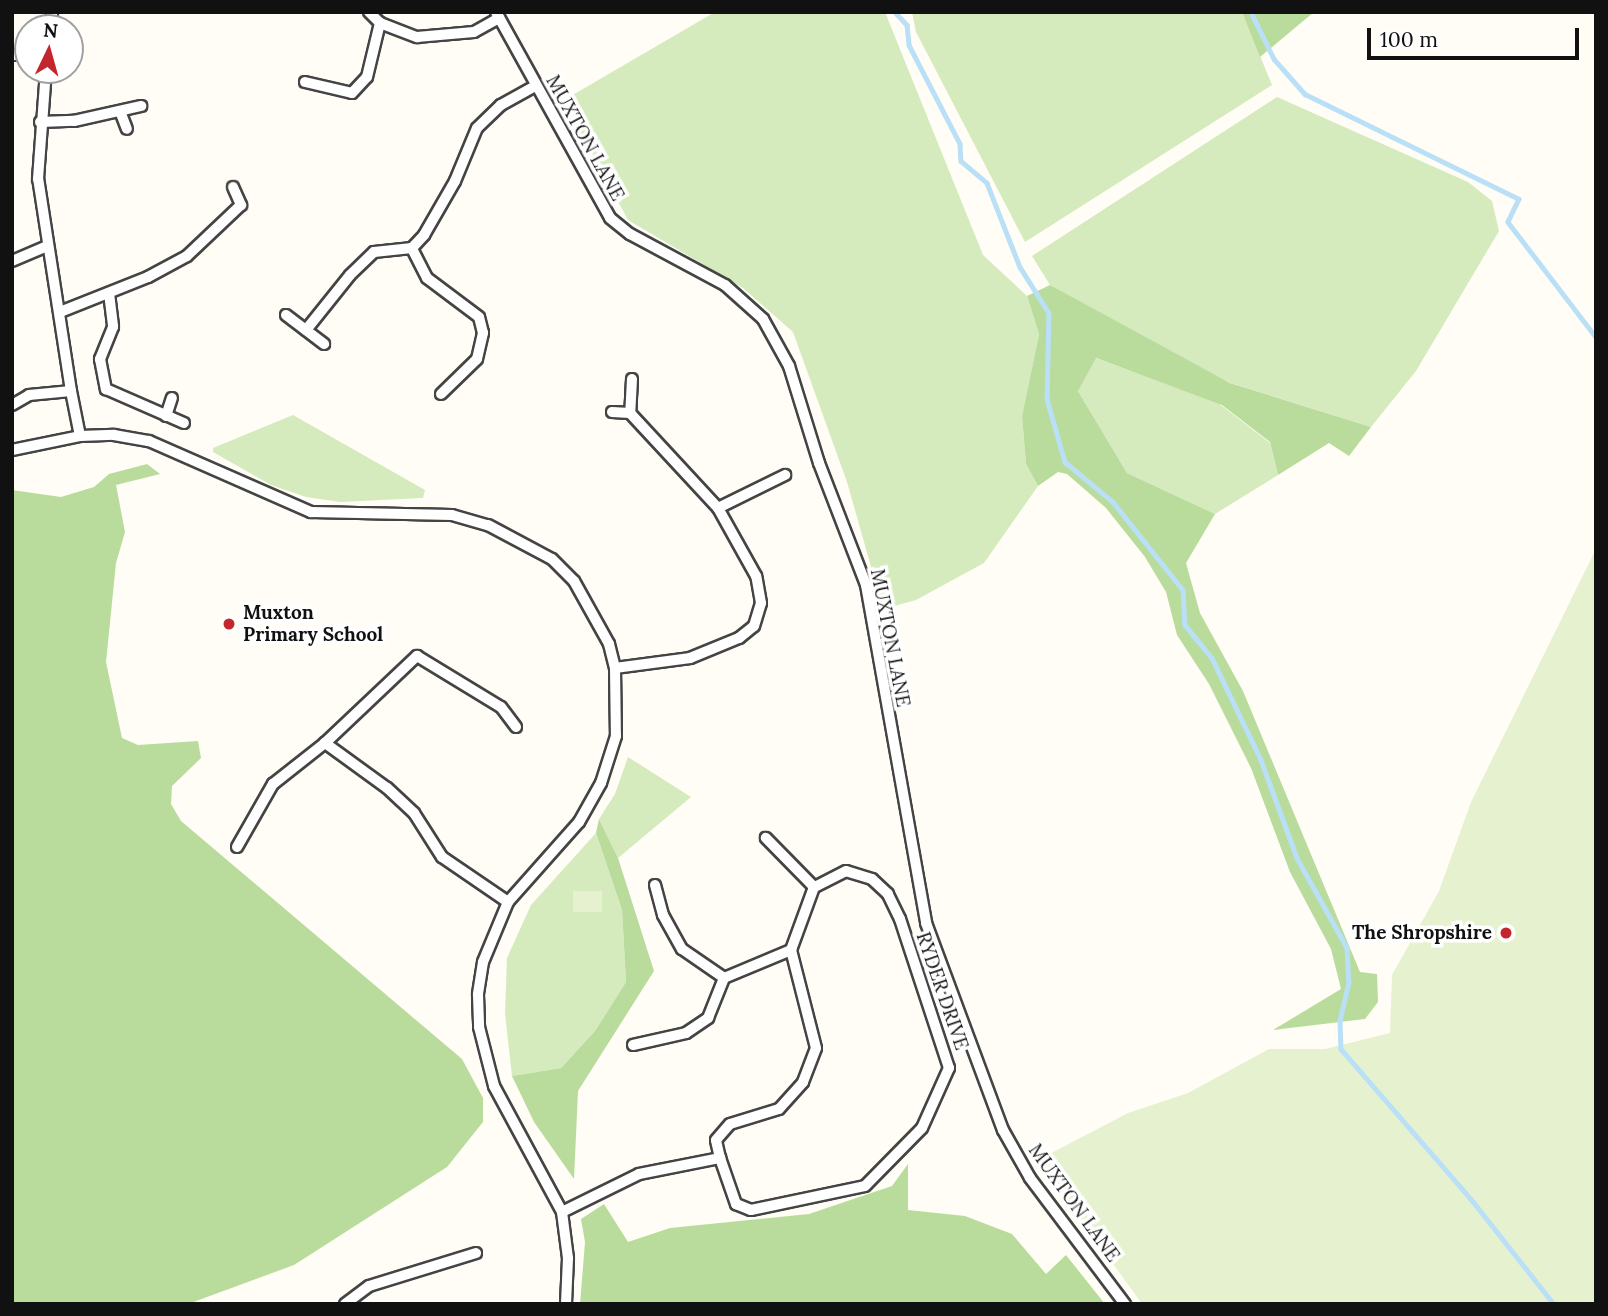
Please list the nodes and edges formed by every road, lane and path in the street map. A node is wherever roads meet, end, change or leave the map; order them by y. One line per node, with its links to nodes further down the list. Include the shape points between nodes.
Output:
1 (369, 12): 3 (street)
2 (498, 15): 3 (street, via 474,32 417,37); 6 (street, MUXTON LANE)
3 (380, 23): 4 (street, via 367,77 352,93)
4 (305, 82)
5 (44, 84): 9 (street)
6 (535, 86): 15 (street, via 477,128 455,181); 51 (street, MUXTON LANE, via 610,218 630,234 725,285 763,319 789,366 819,463 866,585 926,923 1009,1142 1030,1178)
7 (141, 106): 8 (street)
8 (120, 111): 9 (street); 10 (street)
9 (40, 122): 14 (street, via 38,179)
10 (127, 129)
11 (233, 187): 12 (street)
12 (241, 205): 13 (street); 17 (street, via 187,256)
13 (253, 205)
14 (47, 246): 16 (street); 18 (street)
15 (411, 248): 20 (street, via 374,252); 24 (street, via 426,278 479,317 483,333 477,359)
16 (12, 261)
17 (109, 293): 18 (street); 29 (street, via 113,327 100,359 106,389)
18 (60, 312): 23 (street)
19 (286, 315): 20 (street)
20 (306, 330): 21 (street)
21 (324, 344)
22 (632, 379): 28 (street)
23 (71, 391): 26 (street, via 30,395); 31 (street)
24 (441, 394)
25 (172, 398): 29 (street)
26 (12, 405)
27 (611, 412): 28 (street)
28 (630, 413): 34 (street)
29 (166, 416): 30 (street)
30 (184, 423)
31 (80, 436): 32 (street); 35 (street, via 149,441 311,512 452,515 488,525 552,559 574,581 598,622)
32 (12, 450)
33 (785, 475): 34 (street)
34 (718, 508): 35 (street, via 756,576 761,603 754,626 739,638 690,658)
35 (615, 667): 42 (street, via 616,736 601,783 579,822)
36 (516, 727): 37 (street, via 501,707 417,656)
37 (325, 743): 39 (street, via 274,784); 42 (street, via 414,813 442,857)
38 (766, 838): 41 (street)
39 (237, 847)
40 (655, 885): 44 (street, via 663,915 682,949)
41 (814, 887): 43 (street); 46 (street, RYDER DRIVE, via 846,872 872,879 888,894 941,1033 949,1068 945,1080 922,1128 864,1186 751,1210 736,1204)
42 (508, 902): 47 (street, via 483,962 479,1027 494,1086)
43 (791, 950): 44 (street); 46 (street, via 816,1048 803,1082 779,1110 730,1124 716,1139)
44 (724, 978): 45 (street, via 708,1018 686,1033)
45 (633, 1045)
46 (720, 1158): 47 (street, via 639,1174)
47 (562, 1212): 50 (street, via 568,1258)
48 (476, 1253): 49 (street, via 369,1286)
49 (345, 1304)
50 (566, 1304)
51 (1125, 1304)

